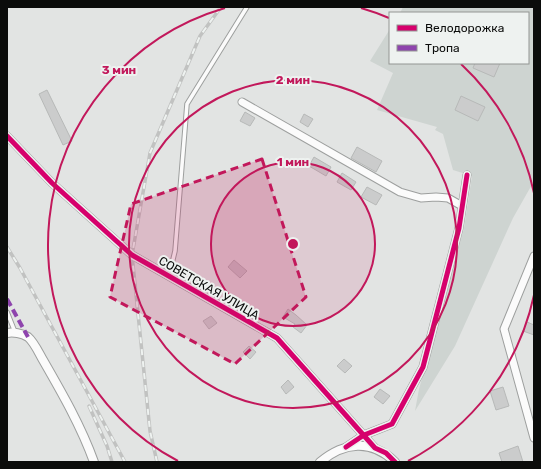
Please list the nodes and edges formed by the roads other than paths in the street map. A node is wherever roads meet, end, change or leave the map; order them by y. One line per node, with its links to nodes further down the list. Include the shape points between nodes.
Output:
1 (247, 7): 7 (lane, via 187,104 174,251)
2 (242, 102): 5 (street, via 400,192 421,198 448,198)
3 (7, 136): 7 (street, СОВЕТСКАЯ УЛИЦА, via 52,183 132,255)
4 (467, 175): 5 (street)
5 (462, 206): 10 (street, via 459,228 423,367 392,424)
6 (534, 256): 11 (street, via 504,329)
7 (169, 276): 10 (street, СОВЕТСКАЯ УЛИЦА, via 277,338)
8 (7, 312): 9 (lane)
9 (11, 333): 14 (street, via 28,336 36,348 63,394)
10 (364, 435): 12 (street); 13 (street, СОВЕТСКАЯ УЛИЦА)
11 (534, 438)
12 (346, 447): 13 (street); 15 (street, via 328,455)
13 (375, 448): 16 (street, СОВЕТСКАЯ УЛИЦА, via 386,453)
14 (94, 462)
15 (320, 462)
16 (395, 462)

